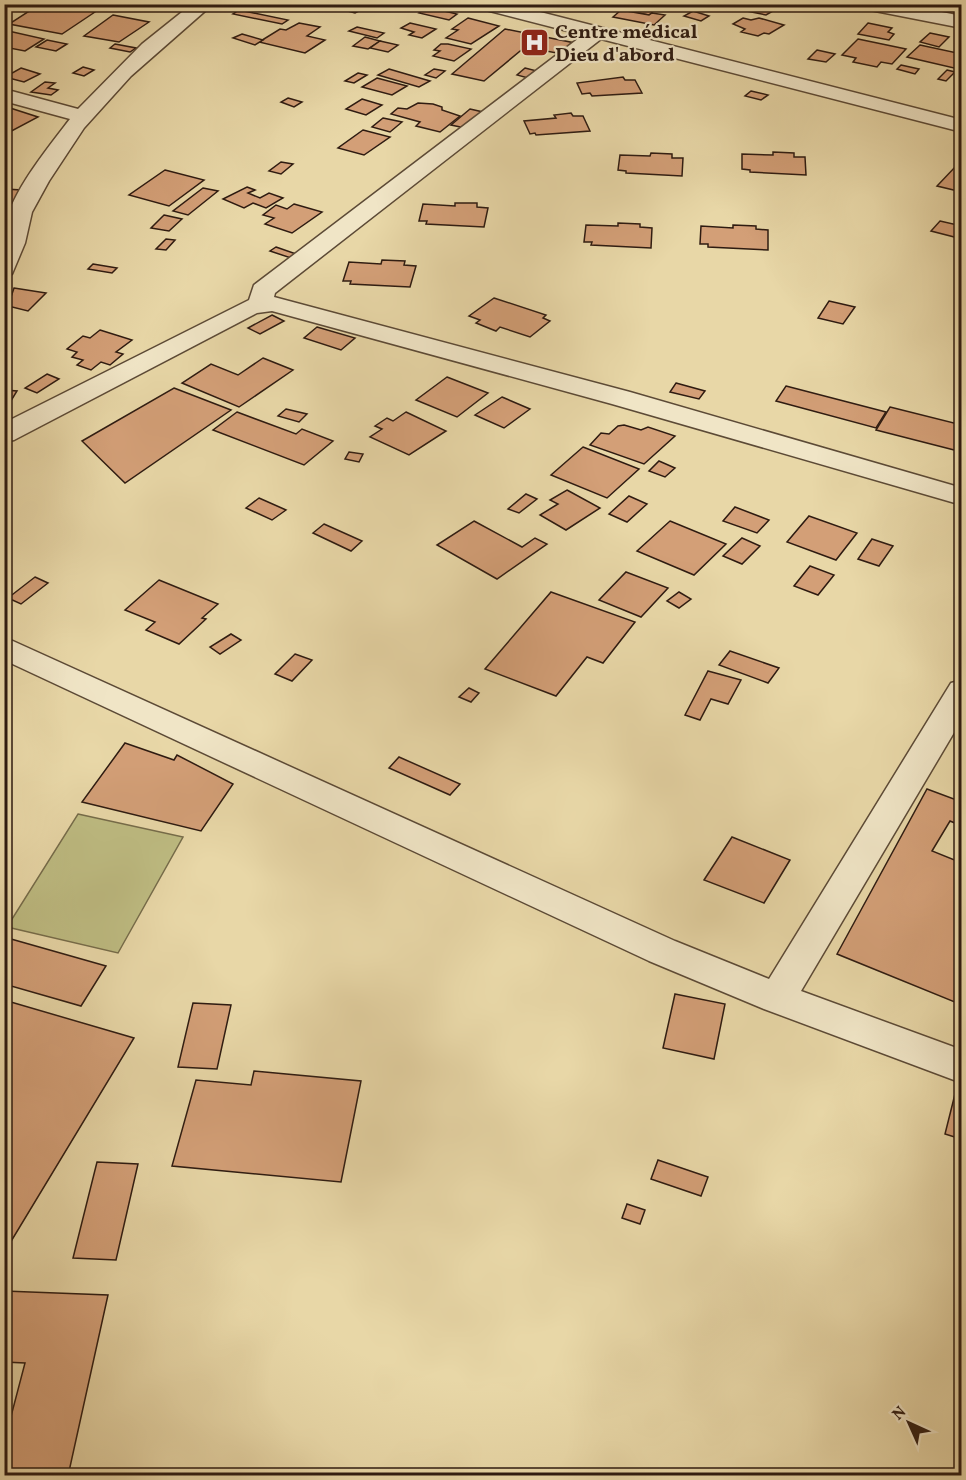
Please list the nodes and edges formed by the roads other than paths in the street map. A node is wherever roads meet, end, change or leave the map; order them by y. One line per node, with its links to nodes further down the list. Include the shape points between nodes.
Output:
1 (204, 4): 7 (street, via 159,39)
2 (870, 4): 4 (street)
3 (495, 6): 5 (street)
4 (962, 22)
5 (597, 33): 8 (street); 10 (street, via 263,290)
6 (4, 95): 7 (street)
7 (81, 116): 9 (street, via 19,215)
8 (954, 118)
9 (4, 269)
10 (261, 304): 11 (street); 12 (street, via 286,307 610,395)
11 (4, 434)
12 (962, 497)
13 (4, 647): 15 (street, via 662,951)
14 (962, 691): 15 (street)
15 (777, 998): 16 (street)
16 (962, 1067)

